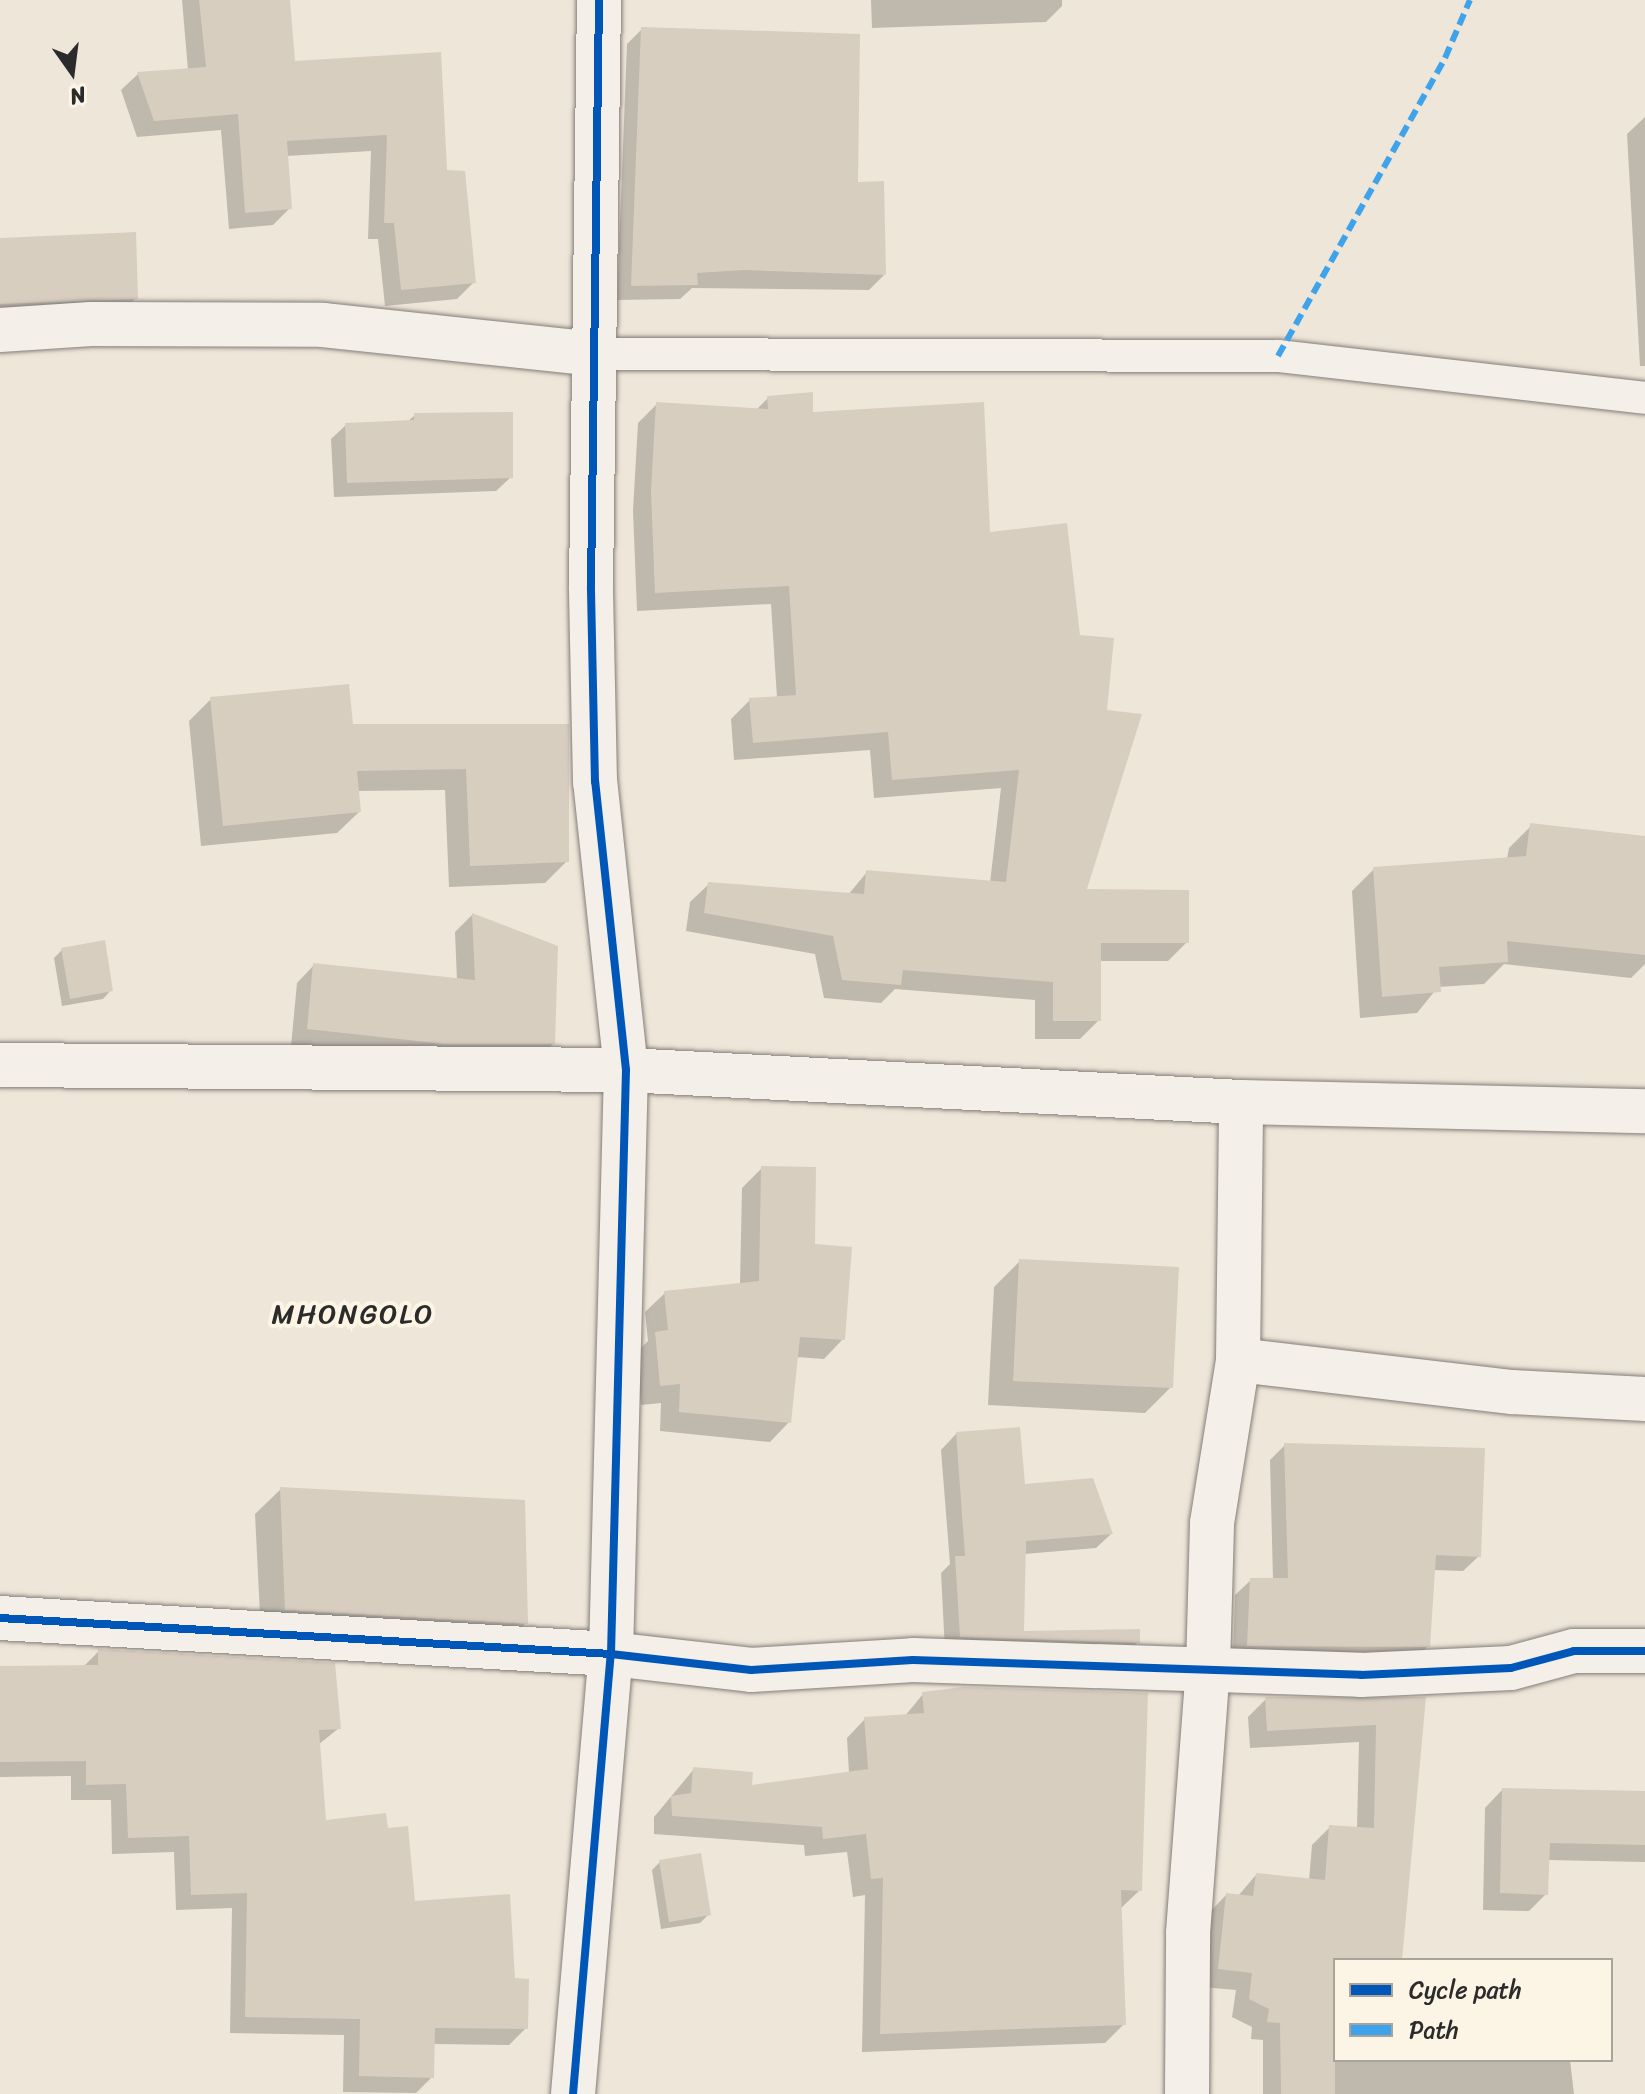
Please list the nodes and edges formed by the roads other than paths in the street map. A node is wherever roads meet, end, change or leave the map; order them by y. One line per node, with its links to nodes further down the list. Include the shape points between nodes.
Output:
1 (599, 0): 3 (street)
2 (0, 330): 3 (street, via 91,324 323,325)
3 (596, 354): 4 (lane, via 1278,356); 6 (street, via 591,586 595,782)
4 (1645, 398)
5 (0, 1065): 6 (street)
6 (626, 1070): 7 (street); 13 (street)
7 (1241, 1102): 8 (street); 9 (street)
8 (1645, 1111)
9 (1238, 1360): 10 (street, via 1512,1392); 14 (street, via 1212,1523)
10 (1645, 1399)
11 (0, 1618): 13 (street)
12 (1645, 1651): 14 (street, via 1574,1651 1511,1668 1442,1672 1361,1675)
13 (611, 1654): 14 (street, via 751,1670 913,1660); 15 (street)
14 (1208, 1668): 16 (street, via 1188,1933)
15 (573, 2094)
16 (1187, 2094)

